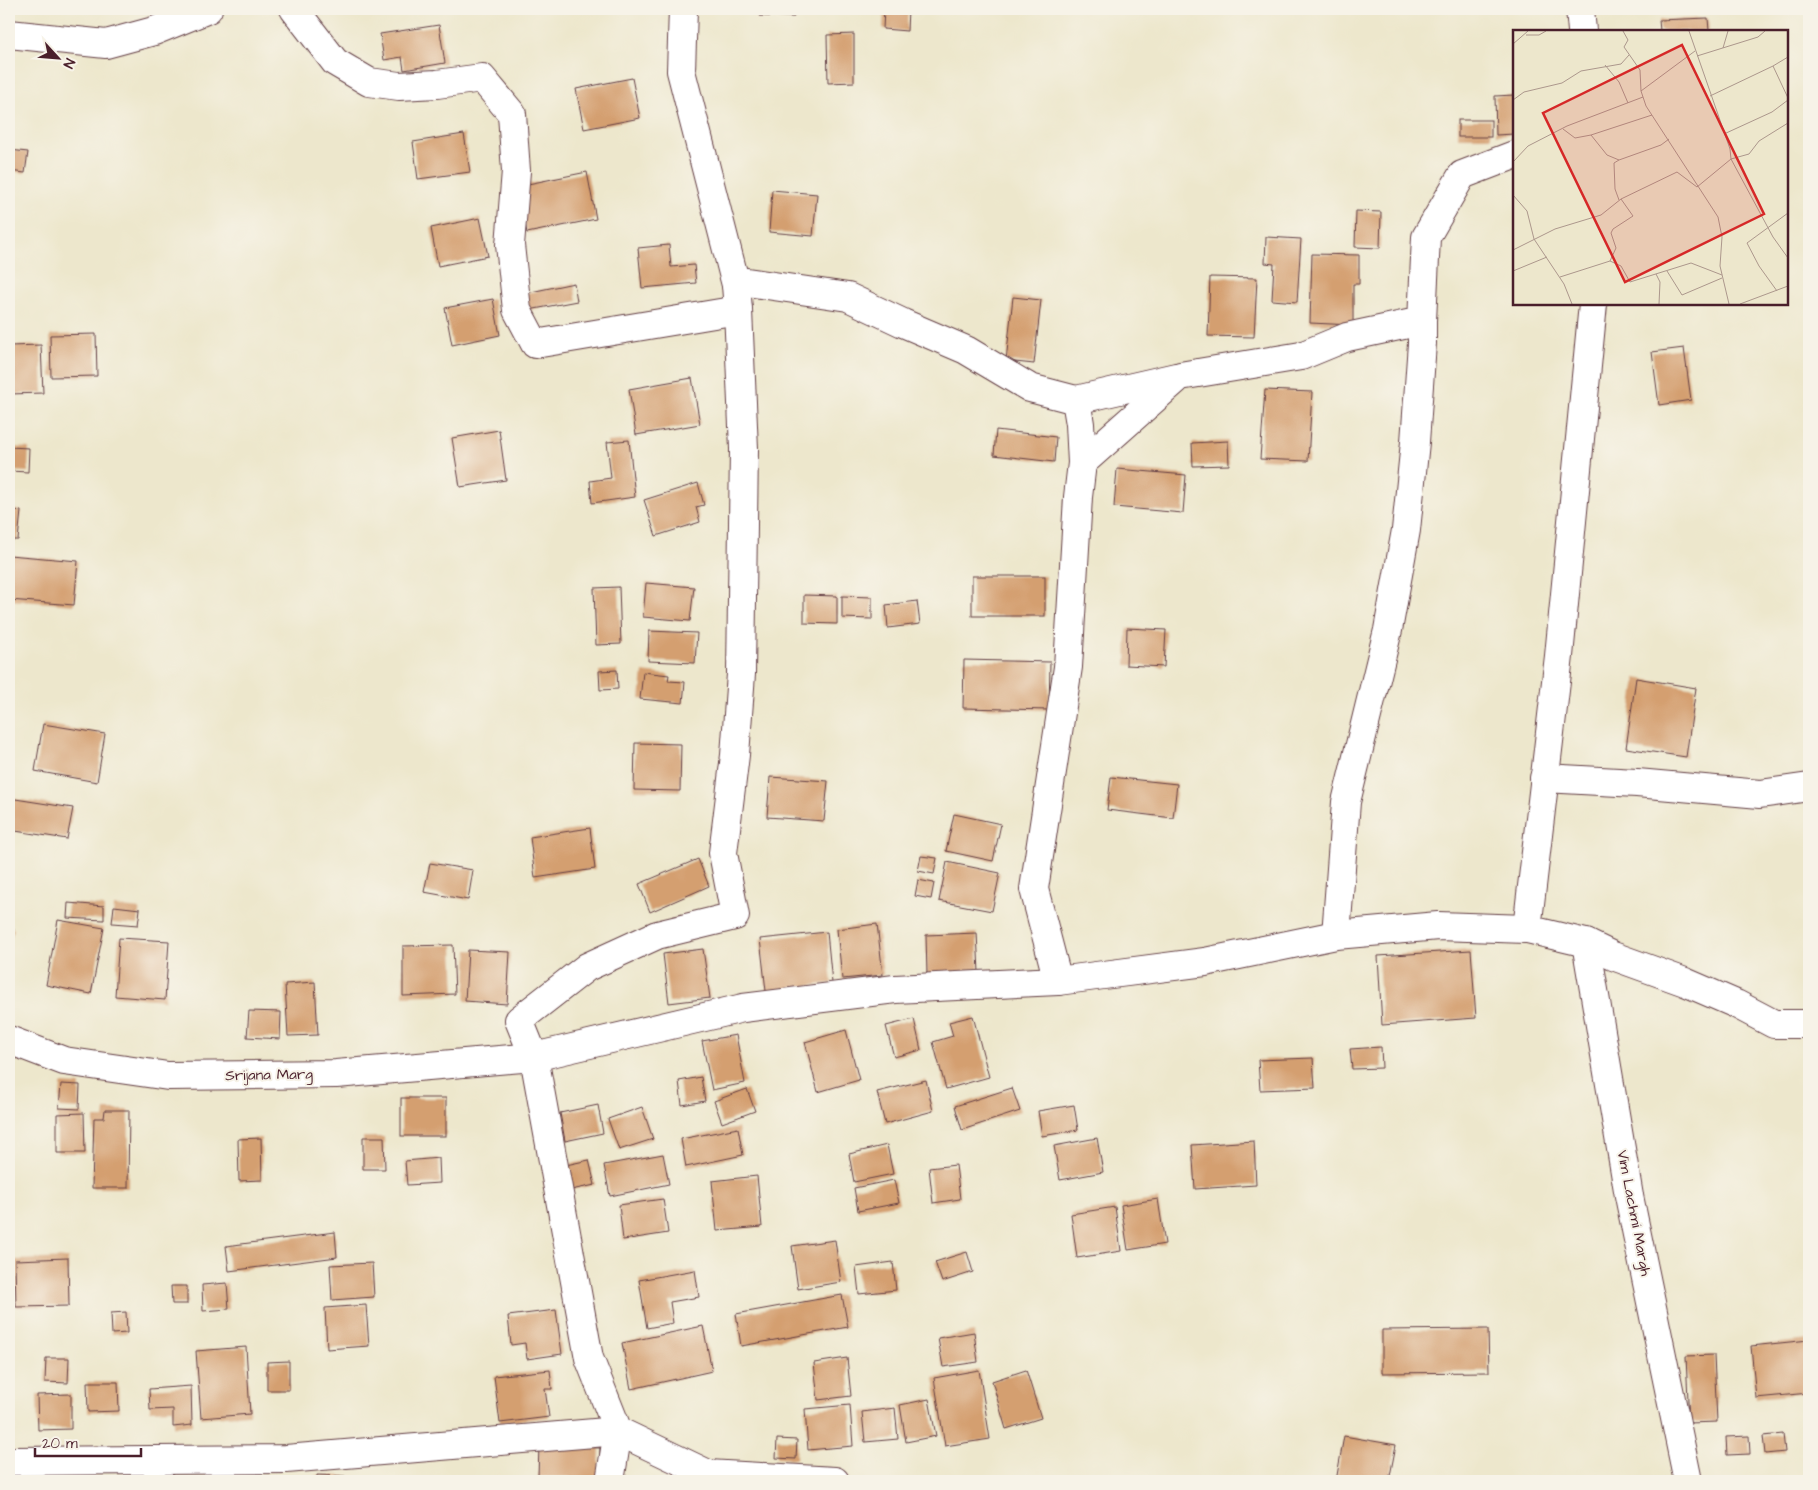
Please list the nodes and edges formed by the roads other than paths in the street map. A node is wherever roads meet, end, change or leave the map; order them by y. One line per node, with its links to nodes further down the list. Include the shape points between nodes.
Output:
1 (208, 9): 6 (street, via 154,31 106,44)
2 (294, 9): 8 (street, via 335,62 369,82 400,86 482,78 512,114 516,171 510,245 517,310 535,344)
3 (683, 9): 8 (street, via 681,71)
4 (1580, 9): 5 (street)
5 (1582, 30)
6 (9, 34)
7 (1513, 156): 10 (street, via 1462,175 1426,238)
8 (737, 298): 12 (street, via 747,282 848,297 966,350 1030,388); 22 (street, via 744,448 741,674 723,853 735,916 657,935 587,967 519,1020)
9 (1593, 305): 14 (street)
10 (1422, 321): 11 (street, via 1347,337 1300,356); 17 (street, via 1406,530 1388,630 1346,802)
11 (1180, 376): 12 (street); 13 (street)
12 (1076, 400): 13 (street)
13 (1082, 462): 19 (street, via 1068,667 1034,889)
14 (1544, 778): 15 (street, via 1760,794); 16 (street)
15 (1809, 787)
16 (1527, 929): 17 (street, Srijana Marg, via 1438,926); 18 (street, Srijana Marg)
17 (1336, 935): 19 (street, Srijana Marg, via 1204,962)
18 (1586, 943): 20 (street, Srijana Marg, via 1727,1000 1774,1024); 27 (street, Vim Lachmi Margh, via 1629,1196)
19 (1058, 981): 22 (street, Srijana Marg, via 895,989 743,1008)
20 (1809, 1024)
21 (9, 1040): 22 (street, Srijana Marg, via 64,1061 168,1076 336,1074)
22 (534, 1057): 23 (street, via 589,1358)
23 (618, 1431): 24 (street, via 286,1458); 25 (street); 26 (street, via 708,1474)
24 (9, 1461)
25 (610, 1481)
26 (835, 1481)
27 (1688, 1481)

